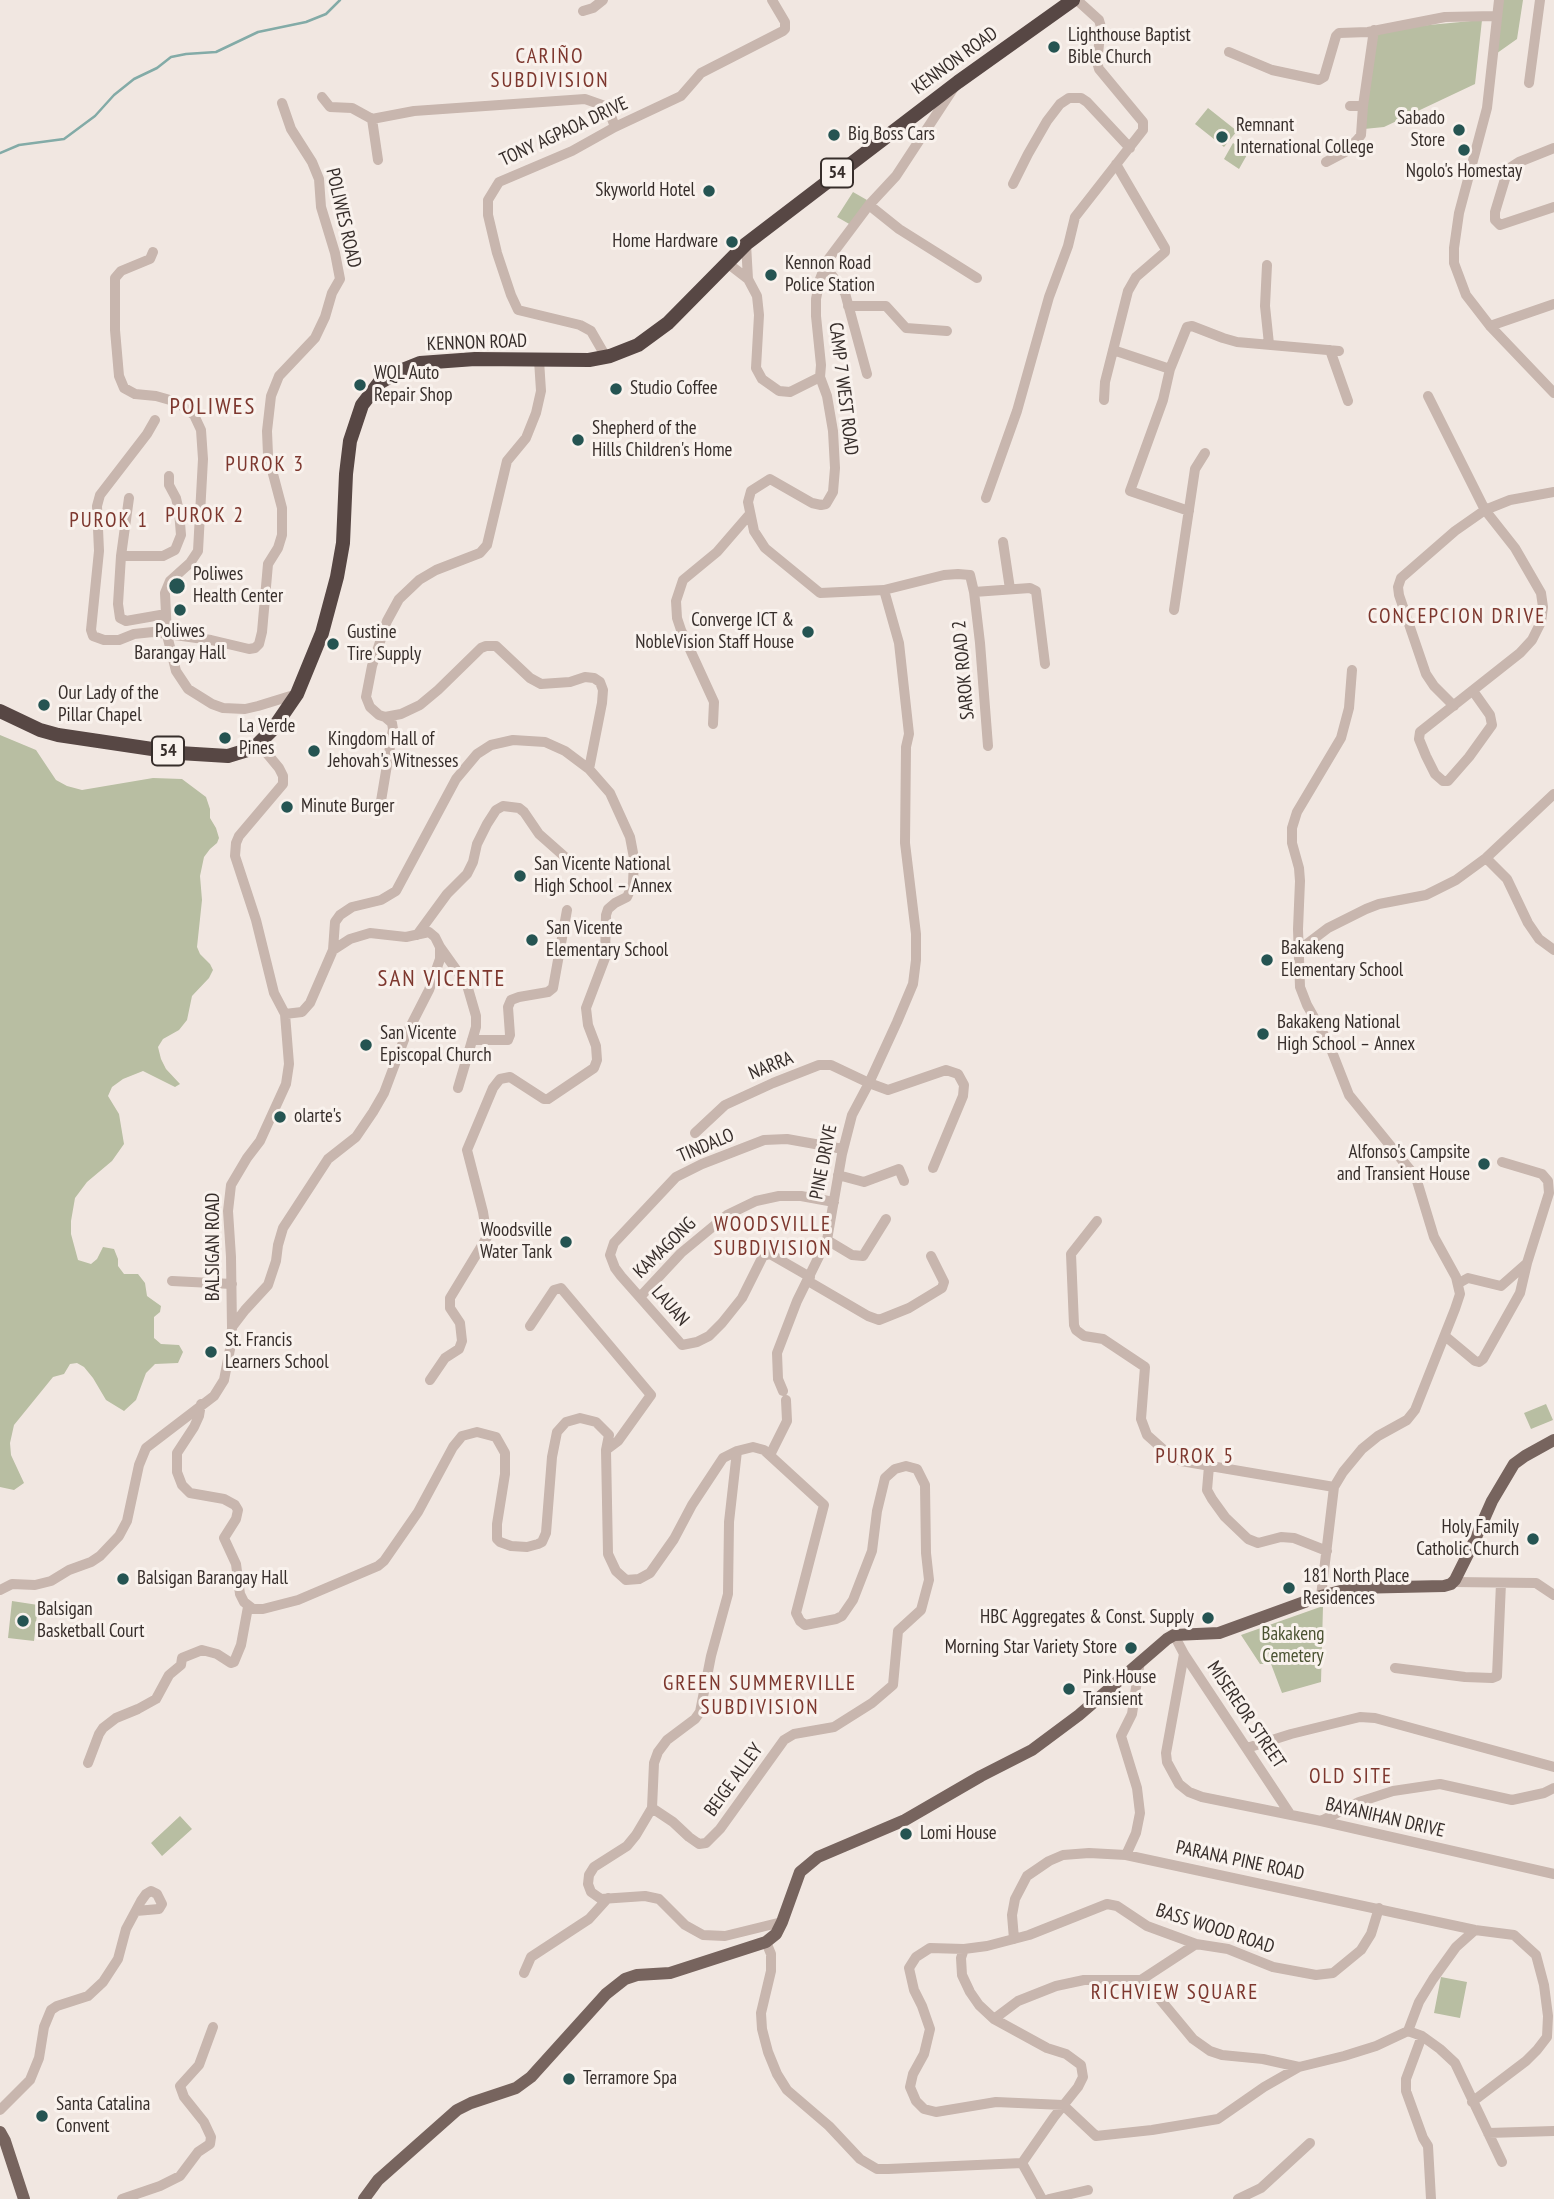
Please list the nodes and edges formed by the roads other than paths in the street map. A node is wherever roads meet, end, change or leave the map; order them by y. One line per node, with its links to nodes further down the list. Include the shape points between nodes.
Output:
1 (603, 0): 6 (street)
2 (772, 0): 17 (street, TONY AGPAOA DRIVE, via 785,22 783,31 701,73 681,96)
3 (1075, 0): 10 (highway, KENNON ROAD / 54); 18 (street, via 1099,20 1099,69 1143,122 1142,133)
4 (1499, 0): 7 (street)
5 (1540, 0): 11 (street)
6 (583, 11)
7 (1496, 16): 8 (street, via 1445,17); 35 (street, via 1487,108 1454,248 1454,264 1465,295)
8 (1374, 30): 9 (street, via 1338,33 1324,77 1319,80 1272,70); 15 (street)
9 (1228, 52)
10 (958, 82): 24 (street, CAMP 7 WEST ROAD, via 896,176); 26 (highway, KENNON ROAD / 54)
11 (1529, 83)
12 (322, 97): 16 (street, via 330,107 352,108)
13 (282, 103): 64 (street, POLIWES ROAD, via 318,179 339,282 315,338 279,376 271,396 268,455 282,508 282,527 281,543 268,564 259,643 249,649)
14 (1350, 106): 15 (street)
15 (1363, 106): 21 (street, via 1361,135 1345,152)
16 (372, 119): 17 (street, via 414,111 575,99 602,105); 20 (street)
17 (615, 127): 39 (street, TONY AGPAOA DRIVE, via 499,182 487,206 497,253 518,310 580,325 591,331)
18 (1130, 148): 22 (street); 23 (street, via 1087,102 1069,98 1047,121)
19 (1554, 148): 25 (street, via 1508,169 1494,220 1500,225)
20 (379, 160)
21 (1326, 162)
22 (1116, 164): 38 (street, via 1165,252 1131,284); 53 (street, via 1075,217)
23 (1013, 184)
24 (869, 205): 30 (street, CAMP 7 WEST ROAD); 31 (street)
25 (1554, 207)
26 (746, 244): 28 (highway, KENNON ROAD / 54); 32 (street)
27 (153, 252): 63 (street, via 150,259 115,278 119,376 129,392 171,398 188,409 201,430 203,459 198,551 166,587)
28 (726, 262): 32 (street); 39 (highway, KENNON ROAD / 54, via 656,334)
29 (1267, 265): 37 (street)
30 (825, 266): 34 (street, via 845,293); 43 (street, CAMP 7 WEST ROAD, via 816,299)
31 (977, 278)
32 (748, 279): 43 (street, via 757,296 756,369 762,379 779,391 790,392)
33 (1554, 304): 35 (street)
34 (848, 306): 36 (street, via 887,306 906,328); 42 (street)
35 (1490, 326): 44 (street)
36 (947, 331)
37 (1269, 344): 41 (street, via 1230,340 1189,326); 47 (street, via 1335,351)
38 (1113, 350): 41 (street); 46 (street)
39 (607, 357): 40 (highway, KENNON ROAD / 54)
40 (539, 360): 68 (highway, KENNON ROAD / 54, via 420,363 392,375 368,395 354,424 348,455 337,577 322,633); 71 (street, via 541,391 536,413 526,438 507,461 487,545 480,553 419,580 398,599 387,621 366,691 373,712)
41 (1170, 369): 55 (street, via 1130,491)
42 (867, 374)
43 (820, 377): 56 (street, CAMP 7 WEST ROAD, via 834,431 833,492 827,504 812,503 770,480 751,491)
44 (1554, 394)
45 (1428, 396): 54 (street)
46 (1104, 400)
47 (1348, 401)
48 (155, 420): 64 (street, POLIWES ROAD, via 100,495 91,630 98,639 113,641 143,632)
49 (1205, 453): 55 (street, via 1195,469)
50 (169, 476): 58 (street, via 179,511 181,536 175,550 163,556)
51 (1554, 492): 54 (street)
52 (129, 498): 58 (street)
53 (986, 498)
54 (1485, 510): 67 (street, via 1515,548 1544,607 1532,640); 69 (street, via 1415,564 1398,587 1426,674)
55 (1189, 511): 62 (street)
56 (749, 515): 60 (street, via 765,548 820,593); 72 (street, via 717,552 683,580 676,601 681,630 714,702)
57 (1003, 542): 59 (street)
58 (121, 556): 63 (street, via 120,618 126,621)
59 (1010, 589): 61 (street); 65 (street, via 1036,591)
60 (884, 590): 61 (street, via 958,573 970,575); 88 (street, PINE DRIVE, via 898,643 909,734 905,843 916,960 913,984)
61 (974, 592): 74 (street, SAROK ROAD 2)
62 (1174, 610)
63 (166, 614): 64 (street)
64 (167, 635): 68 (street, via 181,681 212,704 246,709)
65 (1045, 664)
66 (1352, 670): 84 (street, via 1341,737 1292,828 1299,868)
67 (1473, 691): 69 (street); 69 (street, via 1492,725 1448,781 1440,780 1419,739 1422,728)
68 (297, 694): 73 (highway, KENNON ROAD / 54)
69 (1454, 706)
70 (0, 711): 73 (highway, 54, via 49,733 179,753 228,755)
71 (385, 717): 75 (street, via 420,705 477,651 496,646 541,684 585,677 600,682 602,703); 77 (street, via 393,729)
72 (713, 724)
73 (260, 745): 86 (street, BALSIGAN ROAD, via 279,768 283,784 239,836 234,856)
74 (988, 746)
75 (589, 769): 83 (street, via 545,742 513,740 477,754 456,779 396,891 340,915 335,922); 111 (street, via 610,793 630,837 634,858 630,892 606,915 605,958 586,1008 597,1060 594,1069 548,1099 510,1077 500,1079 493,1088 467,1150 487,1237 450,1298 463,1340)
76 (1552, 799): 79 (street)
77 (381, 801)
78 (565, 857): 81 (street, via 539,834 524,812 503,806 487,824 467,874)
79 (1486, 858): 84 (street, via 1426,895 1366,909 1328,928); 85 (street, via 1507,879 1539,939)
80 (567, 910): 87 (street, via 553,988 511,1000 508,1040)
81 (416, 935): 82 (street, via 429,932); 83 (street, via 370,933)
82 (440, 947): 87 (street, via 467,985 473,1002 476,1027); 109 (street, via 429,990 373,1112 356,1137 328,1159 283,1228 268,1285)
83 (333, 950): 86 (street, via 306,1009)
84 (1299, 950): 105 (street, via 1302,994 1349,1095 1412,1171 1434,1237)
85 (1554, 950)
86 (285, 1014): 106 (street, BALSIGAN ROAD, via 286,1084 260,1141 231,1185)
87 (472, 1040): 89 (street)
88 (869, 1083): 90 (street, NARRA, via 831,1065 818,1065 725,1105); 91 (street, PINE DRIVE, via 852,1115); 93 (street, via 888,1090 946,1070 958,1074 963,1096)
89 (458, 1088)
90 (695, 1133)
91 (843, 1149): 94 (street, PINE DRIVE); 100 (street, TINDALO, via 787,1139 764,1140 702,1164 676,1177)
92 (1502, 1162): 102 (street, via 1542,1174 1548,1181 1549,1193)
93 (933, 1168)
94 (838, 1175): 95 (street, via 864,1182 900,1169); 96 (street, PINE DRIVE)
95 (904, 1181)
96 (834, 1202): 99 (street, PINE DRIVE); 107 (street, KAMAGONG, via 779,1196 727,1215 681,1253)
97 (886, 1219): 99 (street, via 863,1256 852,1255)
98 (1097, 1221): 117 (street, via 1071,1254 1074,1325 1084,1336 1103,1339 1145,1367 1140,1419 1147,1435 1181,1461)
99 (827, 1240): 103 (street, PINE DRIVE)
100 (611, 1248): 107 (street, LAUAN, via 615,1268)
101 (931, 1256): 103 (street, via 944,1282 942,1289 879,1320)
102 (1527, 1263): 105 (street, via 1501,1286 1468,1278); 110 (street, via 1520,1293 1483,1359 1475,1361)
103 (809, 1279): 107 (street, LAUAN, via 770,1254 763,1256 733,1311 709,1336 689,1346 682,1345); 116 (street, PINE DRIVE, via 777,1353 787,1421)
104 (172, 1281): 106 (street)
105 (1459, 1283): 110 (street, via 1458,1302)
106 (232, 1284): 109 (street, BALSIGAN ROAD)
107 (640, 1297)
108 (530, 1326): 114 (street, via 554,1290 561,1288 651,1395 618,1441)
109 (232, 1328): 112 (street, BALSIGAN ROAD, via 224,1380 214,1396)
110 (1445, 1336): 118 (street, via 1411,1417 1362,1449)
111 (430, 1380)
112 (201, 1404): 122 (street, BALSIGAN ROAD, via 146,1448 127,1521 100,1556 51,1581 12,1584); 125 (street, via 194,1427 177,1453 177,1472 190,1493 225,1499 238,1510 224,1538)
113 (1554, 1440): 120 (main road, via 1514,1464)
114 (606, 1450): 115 (street, via 608,1554 626,1580 650,1573 720,1462); 125 (street, via 609,1435 596,1422 580,1418 565,1422 557,1432 552,1457 542,1542 511,1546 500,1542 496,1532 505,1453 496,1437 477,1432 463,1436 384,1561 289,1603)
115 (737, 1451): 116 (street, via 753,1447); 134 (street, via 729,1522 729,1594 700,1712 676,1731 654,1763)
116 (769, 1455): 134 (street, BEIGE ALLEY, via 824,1505 796,1613 805,1625 836,1619 850,1606 872,1551 885,1478 895,1469 917,1469 925,1485 929,1580 921,1609 898,1631 893,1685 834,1727 784,1740 706,1843 699,1844)
117 (1209, 1466): 118 (street); 119 (street, via 1207,1490 1225,1517 1248,1539 1258,1543 1294,1538)
118 (1334, 1487): 119 (street)
119 (1327, 1551): 124 (street)
120 (1454, 1582): 121 (street); 124 (main road, via 1352,1588)
121 (1501, 1583): 123 (street, via 1536,1583); 129 (street, via 1495,1677)
122 (0, 1590)
123 (1554, 1595)
124 (1321, 1597): 126 (main road, via 1219,1633)
125 (248, 1607): 131 (street, via 234,1662 202,1650 182,1658 156,1699 103,1728)
126 (1174, 1635): 127 (street, MISEREOR STREET); 128 (main road)
127 (1184, 1654): 130 (street, MISEREOR STREET); 135 (street, BAYANIHAN DRIVE, via 1166,1752 1179,1784 1202,1797)
128 (1140, 1661): 137 (street, via 1132,1714 1121,1736 1140,1813); 142 (main road, via 1032,1750 905,1820 818,1857 800,1872)
129 (1395, 1668)
130 (1247, 1748): 132 (street, via 1360,1717); 135 (street, MISEREOR STREET)
131 (88, 1763)
132 (1554, 1767)
133 (1554, 1788): 136 (street, via 1512,1800 1440,1784 1393,1791)
134 (652, 1808): 139 (street, via 627,1846 589,1875 591,1892)
135 (1290, 1814): 136 (street, BAYANIHAN DRIVE)
136 (1321, 1821): 138 (street, BAYANIHAN DRIVE)
137 (1126, 1855): 140 (street, PARANA PINE ROAD); 144 (street, PARANA PINE ROAD, via 1063,1855 1027,1876 1015,1899)
138 (1554, 1874)
139 (608, 1898): 142 (street, via 659,1899 704,1935 725,1936); 148 (street, via 589,1919 531,1957)
140 (1379, 1908): 143 (street, PARANA PINE ROAD); 146 (street, BASS WOOD ROAD, via 1362,1950 1333,1973 1316,1975 1273,1967)
141 (136, 1911): 157 (street, via 111,1973 88,1996 51,2010 30,2080)
142 (782, 1922): 145 (main road)
143 (1475, 1930): 152 (street, via 1433,1979); 155 (street, PARANA PINE ROAD, via 1514,1935 1536,1955 1548,2016 1547,2037 1537,2050)
144 (1014, 1939): 146 (street, BASS WOOD ROAD, via 1107,1904 1147,1926); 147 (street, BASS WOOD ROAD)
145 (766, 1942): 163 (street, via 771,1971 762,2029 777,2074 787,2090 860,2159 877,2169); 167 (main road, via 670,1973 625,1979 531,2077 516,2088 457,2110 378,2180)
146 (1196, 1944): 149 (street)
147 (964, 1949): 150 (street, via 962,1975 979,2006); 156 (street, BASS WOOD ROAD, via 930,1948 909,1968 930,2029 924,2054 912,2074 912,2094 924,2109 936,2112 996,2102)
148 (524, 1973)
149 (1141, 1980): 150 (street, via 1084,1980 1056,1986 1018,2001); 154 (street, via 1193,2039 1210,2051)
150 (994, 2019): 156 (street, via 1081,2065 1083,2077)
151 (213, 2027): 166 (street, via 199,2065 180,2086 204,2123 210,2144 198,2151 180,2176)
152 (1408, 2031): 153 (street); 154 (street, via 1376,2046)
153 (1422, 2036): 155 (street, via 1455,2063); 171 (street, via 1406,2091 1428,2146)
154 (1299, 2067): 156 (street, via 1218,2119 1152,2130 1096,2136)
155 (1472, 2102): 160 (street)
156 (1063, 2105): 163 (street)
157 (0, 2110)
158 (1554, 2131): 160 (street)
159 (0, 2132): 165 (main road)
160 (1488, 2133): 162 (street)
161 (1310, 2143): 170 (street, via 1262,2188)
162 (1502, 2162)
163 (1022, 2163): 168 (street)
164 (1088, 2190): 169 (street)
165 (24, 2199)
166 (122, 2199)
167 (364, 2199)
168 (1042, 2199)
169 (1049, 2199)
170 (1238, 2199)
171 (1431, 2199)

